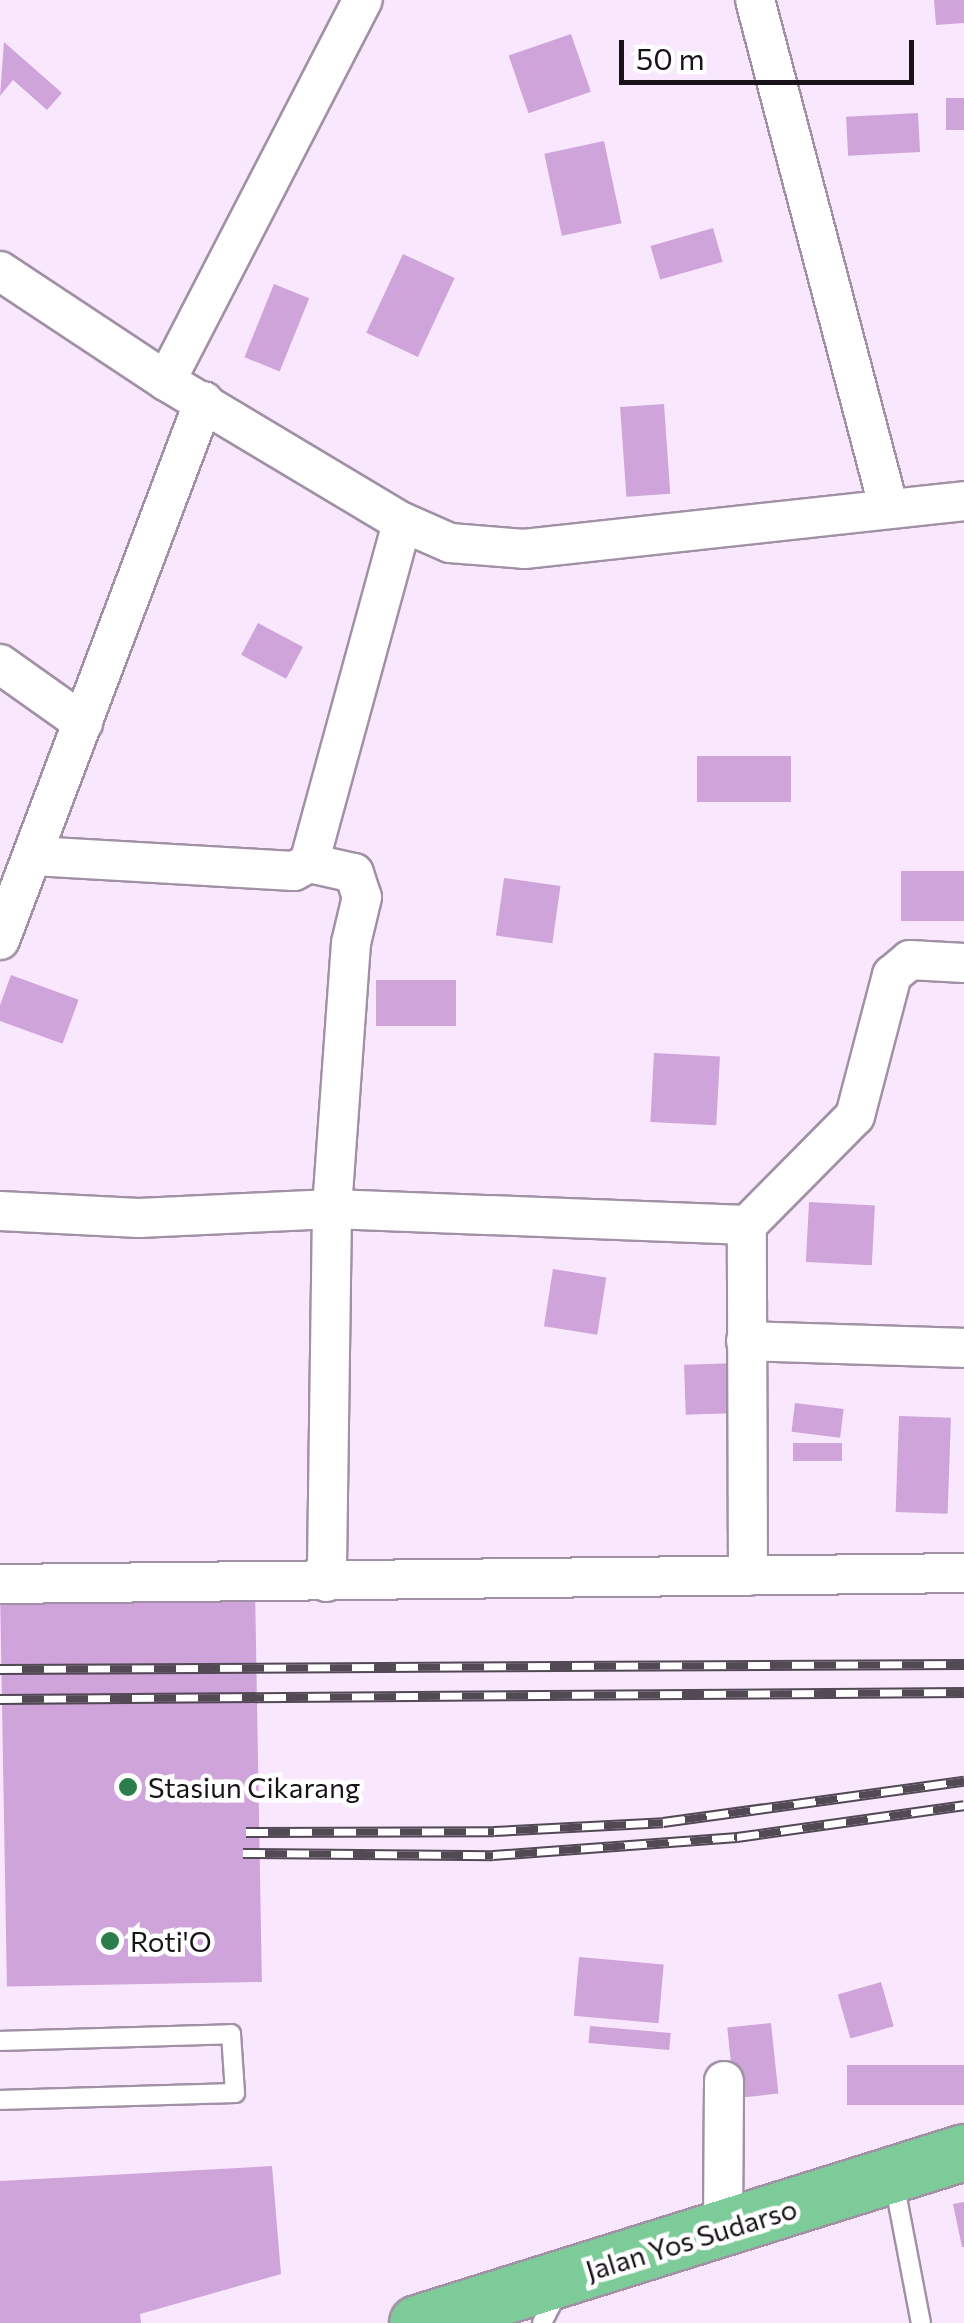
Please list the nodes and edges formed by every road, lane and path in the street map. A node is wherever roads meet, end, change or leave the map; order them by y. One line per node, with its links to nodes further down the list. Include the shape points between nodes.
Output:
1 (363, 0): 4 (street)
2 (755, 0): 7 (street)
3 (0, 271): 4 (street)
4 (166, 381): 5 (street)
5 (204, 400): 8 (street); 10 (street)
6 (964, 501): 7 (street)
7 (889, 510): 8 (street, via 524,549 450,543)
8 (402, 522): 12 (street)
9 (0, 664): 10 (street)
10 (83, 723): 11 (street)
11 (34, 856): 12 (street, via 294,870); 13 (street)
12 (309, 863): 15 (street, via 354,873 362,897 351,942)
13 (0, 940)
14 (964, 963): 17 (street, via 910,960 892,975 855,1116)
15 (332, 1209): 16 (street, via 139,1218); 17 (street); 22 (street)
16 (0, 1210)
17 (748, 1225): 18 (street)
18 (746, 1341): 19 (street); 21 (street)
19 (964, 1348)
20 (964, 1573): 21 (street)
21 (748, 1576): 22 (street)
22 (327, 1582): 23 (street)
23 (0, 1584)
24 (0, 2041): 26 (lane, via 231,2034 235,2093)
25 (724, 2081): 29 (street)
26 (0, 2100)
27 (964, 2152): 28 (highway, Jalan Yos Sudarso)
28 (892, 2176): 29 (highway, Jalan Yos Sudarso); 32 (lane)
29 (723, 2228): 30 (highway, Jalan Yos Sudarso)
30 (553, 2301): 31 (highway, Jalan Yos Sudarso)
31 (417, 2323)
32 (921, 2323)

